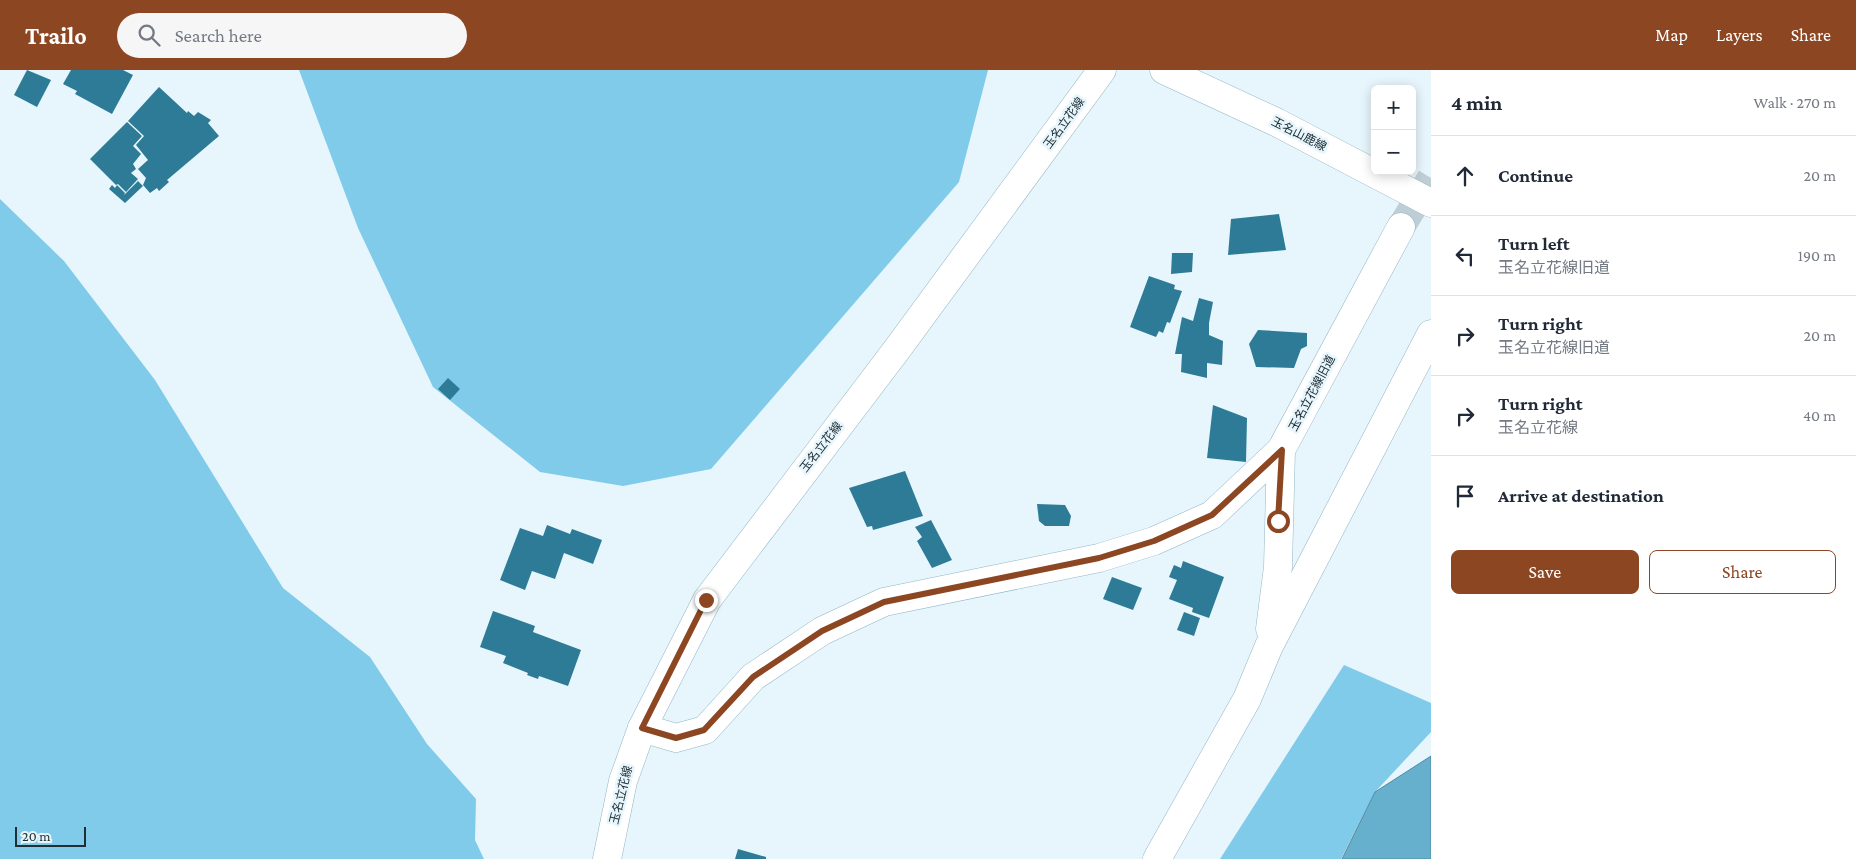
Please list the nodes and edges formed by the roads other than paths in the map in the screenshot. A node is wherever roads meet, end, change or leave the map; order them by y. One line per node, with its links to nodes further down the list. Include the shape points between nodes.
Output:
1 (1102, 70): 8 (street, 玉名立花線, via 898,348 706,600)
2 (1164, 70): 3 (street, 玉名山鹿線, via 1276,122)
3 (1431, 203)
4 (1400, 227): 6 (street, 玉名立花線旧道)
5 (1431, 334): 7 (street)
6 (1282, 450): 7 (street, via 1278,567); 8 (street, 玉名立花線旧道, via 1212,515 1154,541 1099,558 884,602 822,631 753,677 704,730 676,738)
7 (1268, 646): 10 (street, via 1247,699)
8 (642, 728): 9 (street, 玉名立花線, via 623,782)
9 (607, 859)
10 (1158, 859)

